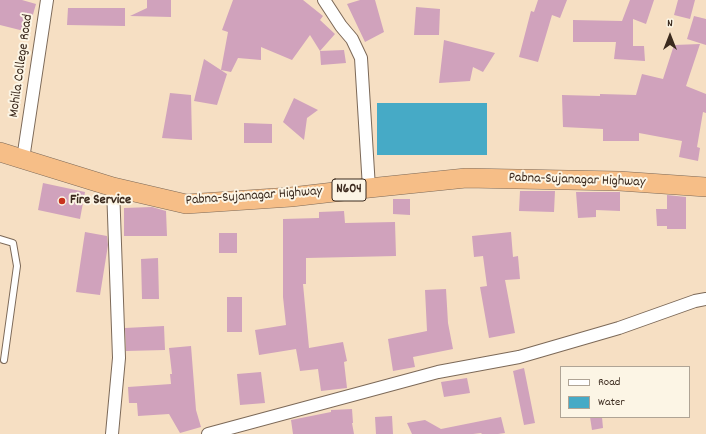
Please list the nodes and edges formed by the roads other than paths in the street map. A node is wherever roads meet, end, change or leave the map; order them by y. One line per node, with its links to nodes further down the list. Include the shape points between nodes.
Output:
1 (47, 0): 4 (street, Mohila College Road)
2 (324, 0): 7 (street, via 352,38 361,58)
3 (0, 152): 4 (highway, Pabna-Sujanagar Highway / N604)
4 (23, 159): 5 (highway, Pabna-Sujanagar Highway / N604)
5 (113, 187): 7 (highway, Pabna-Sujanagar Highway / N604, via 186,204 291,197); 11 (street, via 119,358)
6 (706, 187): 7 (highway, Pabna-Sujanagar Highway / N604, via 620,180 466,178)
7 (369, 188)
8 (0, 239): 10 (lane, via 13,243 17,266)
9 (706, 299): 12 (street, via 519,357 438,372)
10 (4, 360)
11 (112, 434)
12 (208, 434)

